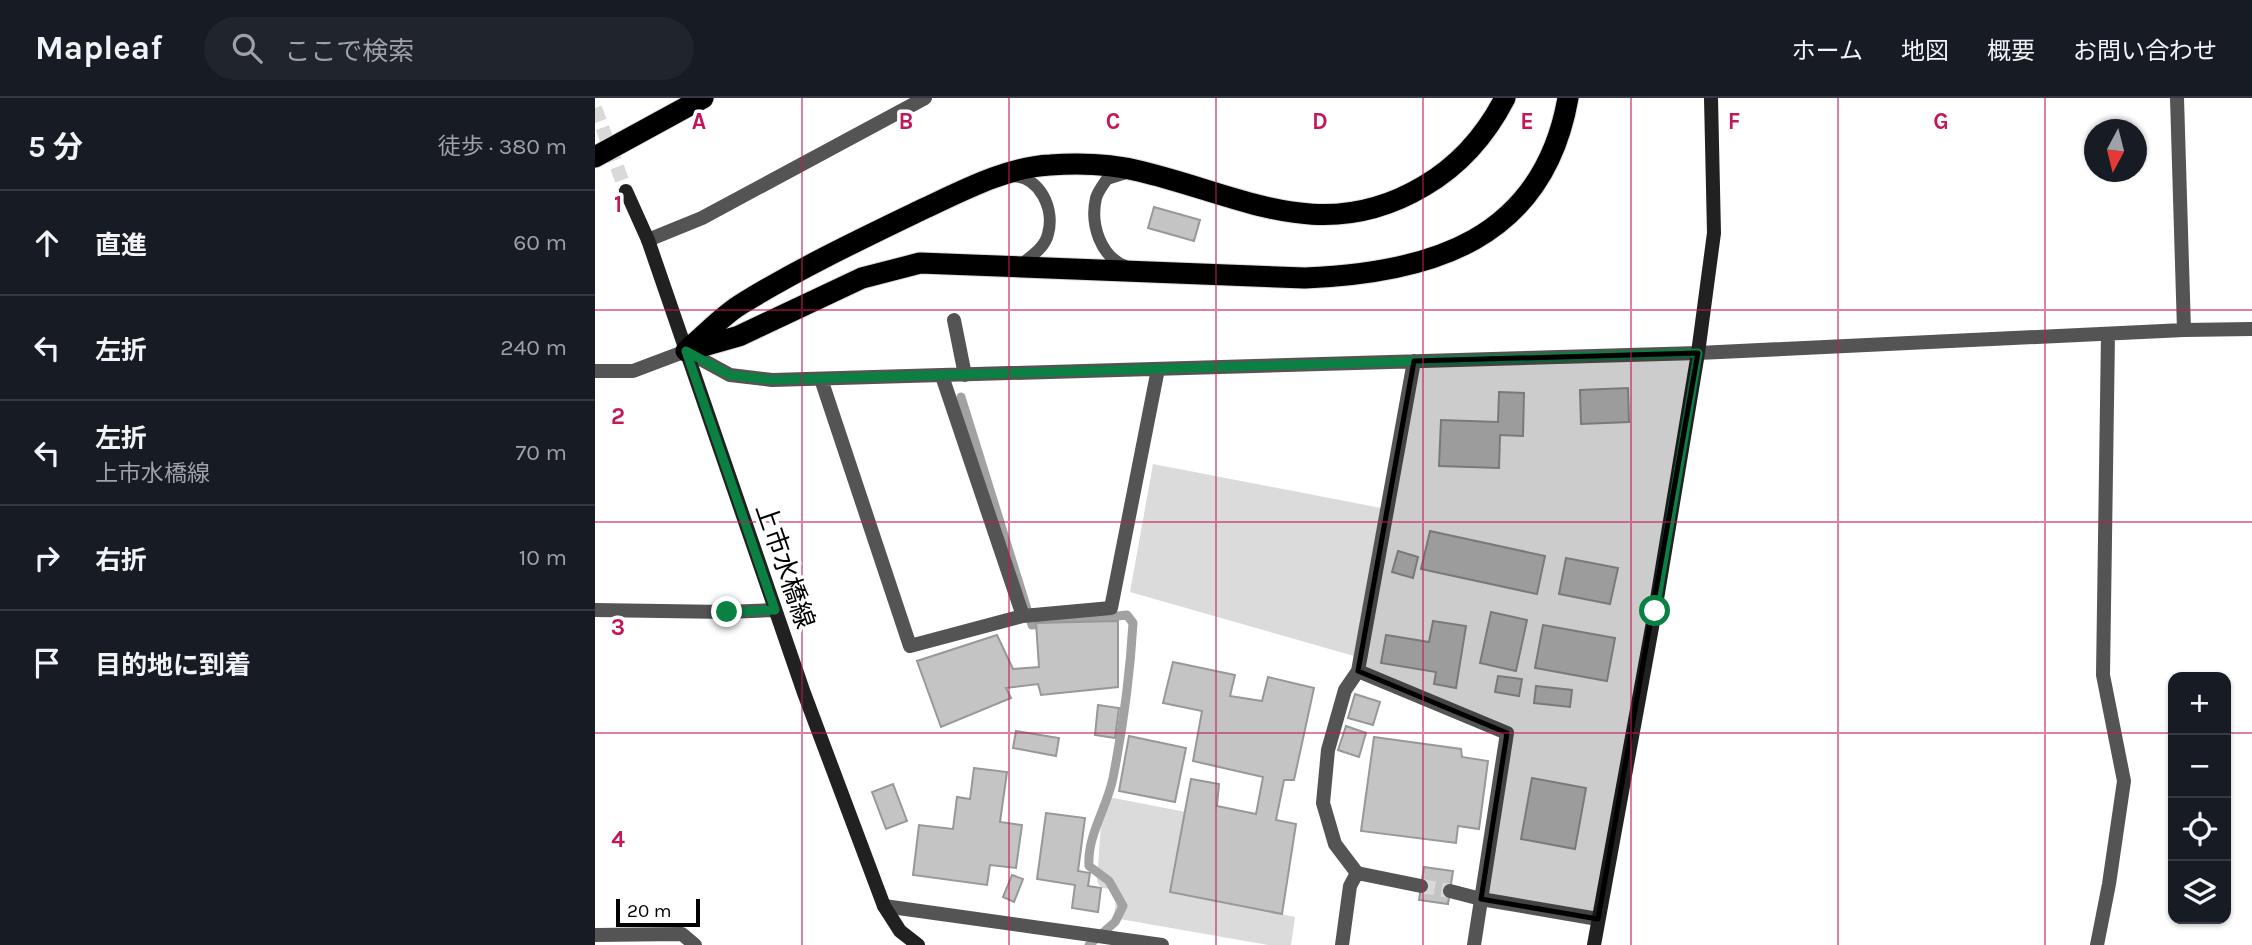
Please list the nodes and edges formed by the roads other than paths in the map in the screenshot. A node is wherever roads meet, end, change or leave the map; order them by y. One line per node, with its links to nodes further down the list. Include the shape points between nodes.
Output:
1 (674, 98): 9 (highway)
2 (703, 98): 10 (highway)
3 (925, 98): 8 (street)
4 (1505, 98): 11 (highway, via 1470,152 1412,194 1376,207 1338,214 1298,214 1259,207)
5 (1568, 98): 16 (highway, via 1554,149 1539,177 1496,226 1432,260 1347,276 1305,278)
6 (1711, 98): 22 (street, via 1714,233)
7 (2177, 98): 19 (street)
8 (902, 104): 14 (street, via 702,218)
9 (595, 143)
10 (595, 157)
11 (1138, 170): 12 (highway, via 1047,165); 16 (lane, via 1107,178 1097,195 1094,214 1098,240 1117,263)
12 (1003, 175): 15 (lane, via 1024,176 1043,193 1049,214 1048,234 1039,249); 21 (highway, via 873,233 740,304)
13 (626, 191): 14 (street, 上市水橋線)
14 (647, 240): 21 (street, 上市水橋線)
15 (1017, 267): 16 (highway); 21 (highway, via 920,263 862,278 739,336)
16 (1141, 271)
17 (954, 320): 26 (street)
18 (2252, 329): 19 (street)
19 (2184, 330): 20 (street)
20 (2108, 334): 22 (street); 46 (street, via 2103,675 2124,781)
21 (686, 351): 25 (street, via 633,371); 28 (street, via 730,375); 30 (street, 上市水橋線)
22 (1698, 353): 23 (street); 38 (street)
23 (1414, 361): 24 (street); 32 (street)
24 (1158, 369): 26 (street); 31 (street, via 1111,608)
25 (595, 371)
26 (965, 375): 27 (street)
27 (942, 376): 28 (street); 31 (street)
28 (821, 379): 31 (street, via 910,646)
29 (595, 610): 30 (street)
30 (775, 610): 37 (street, 上市水橋線)
31 (1023, 616)
32 (1358, 671): 33 (street, via 1345,690 1328,750 1323,803 1335,844); 36 (street, via 1507,733)
33 (1357, 873): 34 (street); 43 (street, via 1350,886)
34 (1421, 886)
35 (1450, 891): 36 (street)
36 (1482, 899): 38 (street); 44 (street)
37 (884, 906): 41 (street, 上市水橋線, via 900,931); 42 (street)
38 (1598, 919): 45 (street)
39 (595, 935): 40 (street, via 682,934)
40 (695, 945)
41 (918, 945)
42 (1161, 945)
43 (1342, 945)
44 (1474, 945)
45 (1594, 945)
46 (2098, 945)

